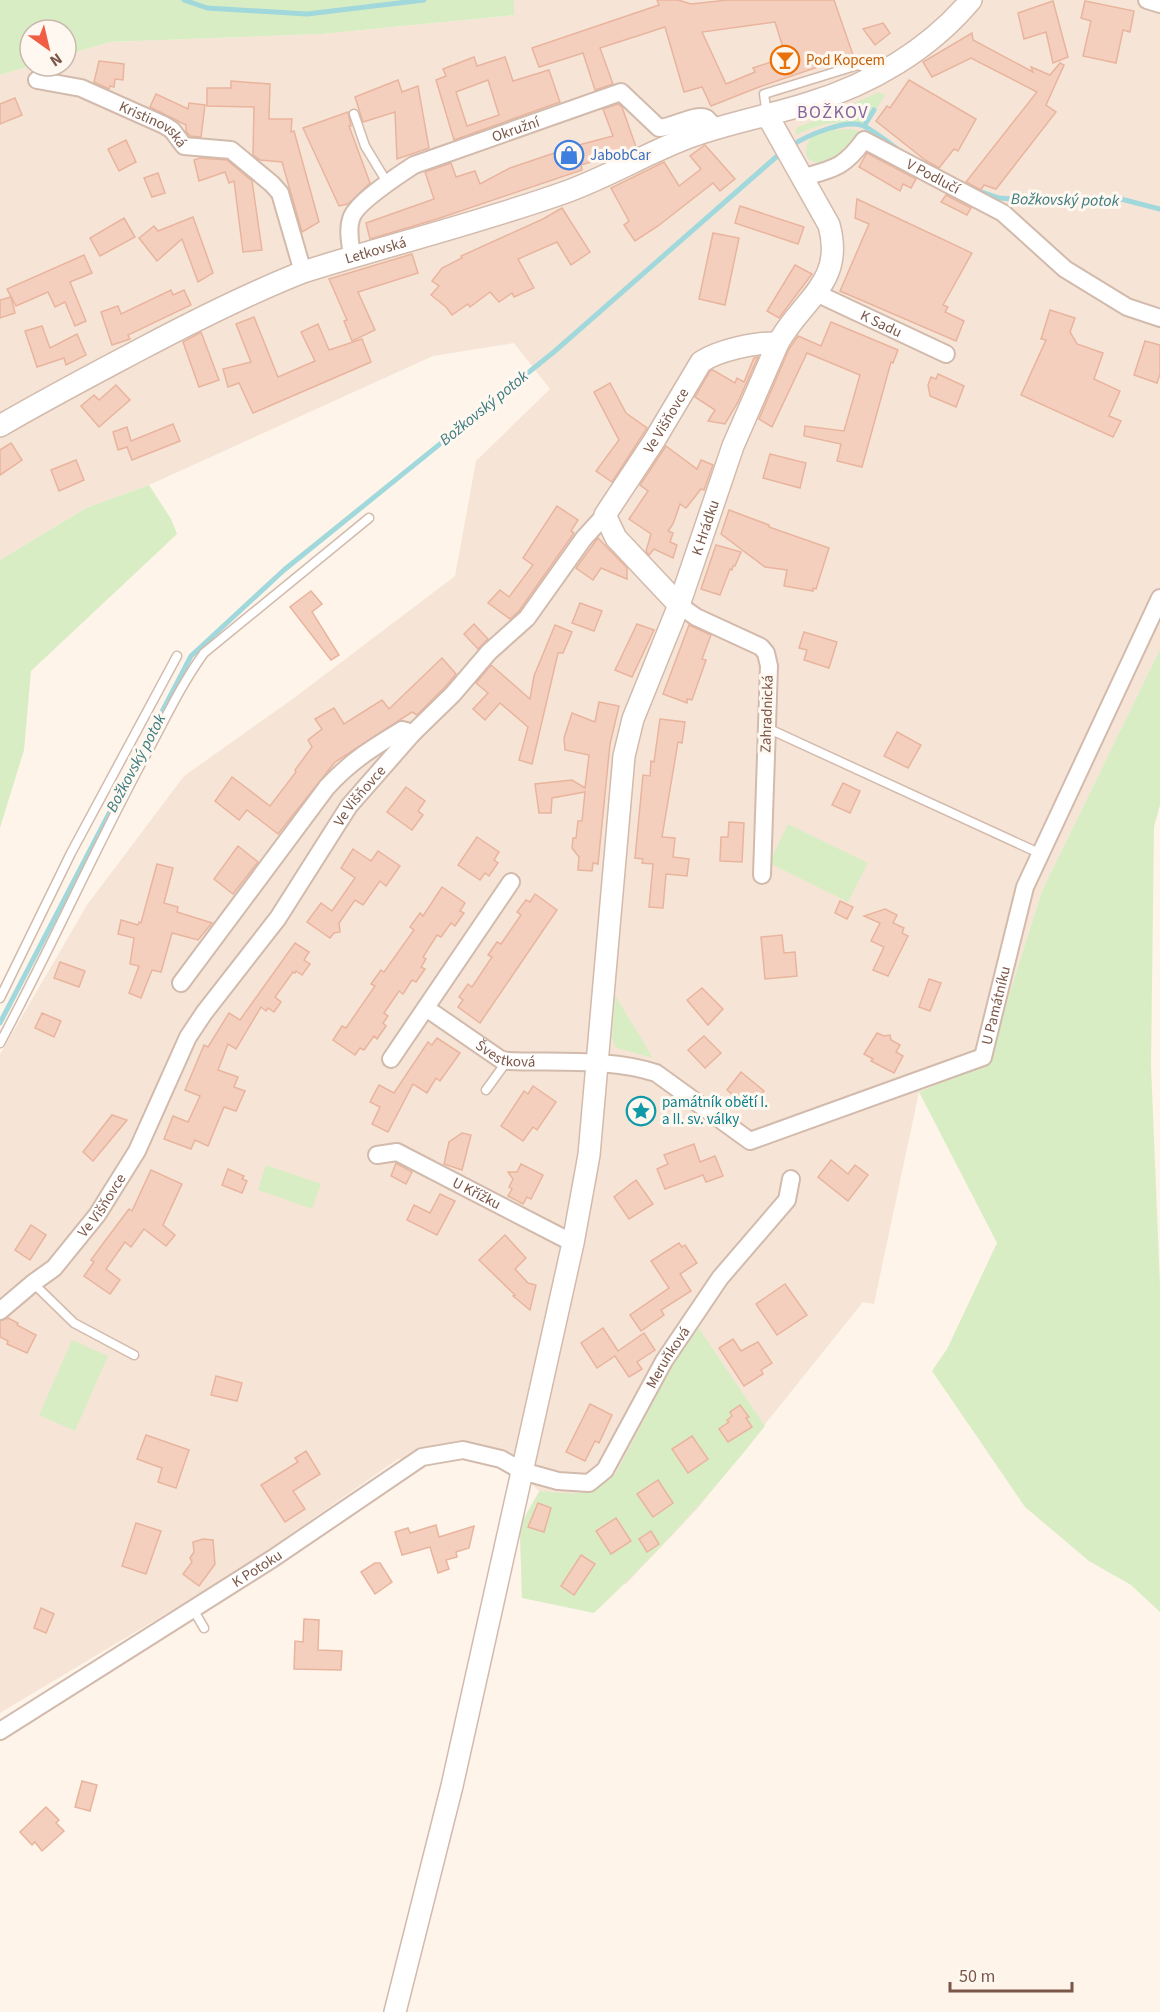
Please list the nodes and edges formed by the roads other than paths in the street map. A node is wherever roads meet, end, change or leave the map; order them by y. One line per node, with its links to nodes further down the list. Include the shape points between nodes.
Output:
1 (971, 0): 6 (street, Letkovská, via 933,38 873,78)
2 (1147, 0): 3 (street)
3 (1160, 4)
4 (37, 80): 11 (street, Kristinovská, via 81,88 164,125 184,146 231,150 280,194)
5 (354, 114): 9 (lane, via 365,146)
6 (767, 115): 7 (street, Letkovská); 8 (street, K Hrádku)
7 (716, 129): 9 (street, Okružní, via 699,117 659,128 621,92 414,165); 10 (street, Letkovská, via 669,145 562,193)
8 (797, 170): 12 (street, K Hrádku, via 834,241 828,277); 13 (street, V Podlučí, via 836,168 864,140 1003,213 1065,269 1127,307)
9 (387, 184): 10 (street, Okružní, via 353,213)
10 (352, 257): 11 (street, Letkovská)
11 (303, 272): 16 (street, Letkovská, via 227,304)
12 (816, 293): 14 (street, K Hrádku); 15 (street, K Sadu)
13 (1160, 318)
14 (778, 343): 17 (street, Ve Višňovce, via 763,342 700,362); 20 (street, K Hrádku, via 733,446)
15 (946, 354)
16 (0, 426)
17 (605, 514): 20 (street, via 616,538); 23 (street, Ve Višňovce, via 527,618 489,652)
18 (369, 518): 30 (lane, via 204,652 102,836)
19 (1160, 598): 24 (street, U Památníku)
20 (679, 605): 22 (street, Zahradnická, via 766,653); 33 (street, K Hrádku, via 639,701 624,756)
21 (177, 656): 28 (lane, via 71,853)
22 (767, 728): 24 (lane); 25 (street, Zahradnická)
23 (413, 733): 27 (street, via 402,730 368,751 327,787); 38 (street, Ve Višňovce, via 349,806 266,934 188,1037 137,1151 97,1215 54,1268)
24 (1041, 854): 33 (street, U Památníku, via 1025,887 983,1058 750,1141 656,1073)
25 (762, 875)
26 (512, 882): 29 (street)
27 (181, 983)
28 (0, 998)
29 (426, 1008): 31 (street); 32 (street, Švestková)
30 (0, 1043)
31 (391, 1059)
32 (507, 1061): 33 (street, Švestková); 34 (lane)
33 (598, 1064): 37 (street, K Hrádku, via 590,1155)
34 (486, 1090)
35 (377, 1155): 37 (street, U Křížku, via 397,1152)
36 (791, 1179): 41 (street, Meruňková, via 787,1200 714,1287 664,1361 605,1470 589,1483)
37 (573, 1243): 41 (street, K Hrádku)
38 (33, 1283): 39 (street, Ve Višňovce); 40 (lane, via 74,1323)
39 (0, 1311)
40 (134, 1355)
41 (522, 1471): 42 (street, K Potoku, via 501,1460 463,1450 422,1457); 45 (street, K Hrádku, via 452,1786)
42 (193, 1610): 43 (lane); 44 (street, K Potoku)
43 (204, 1628)
44 (0, 1731)
45 (395, 2012)

